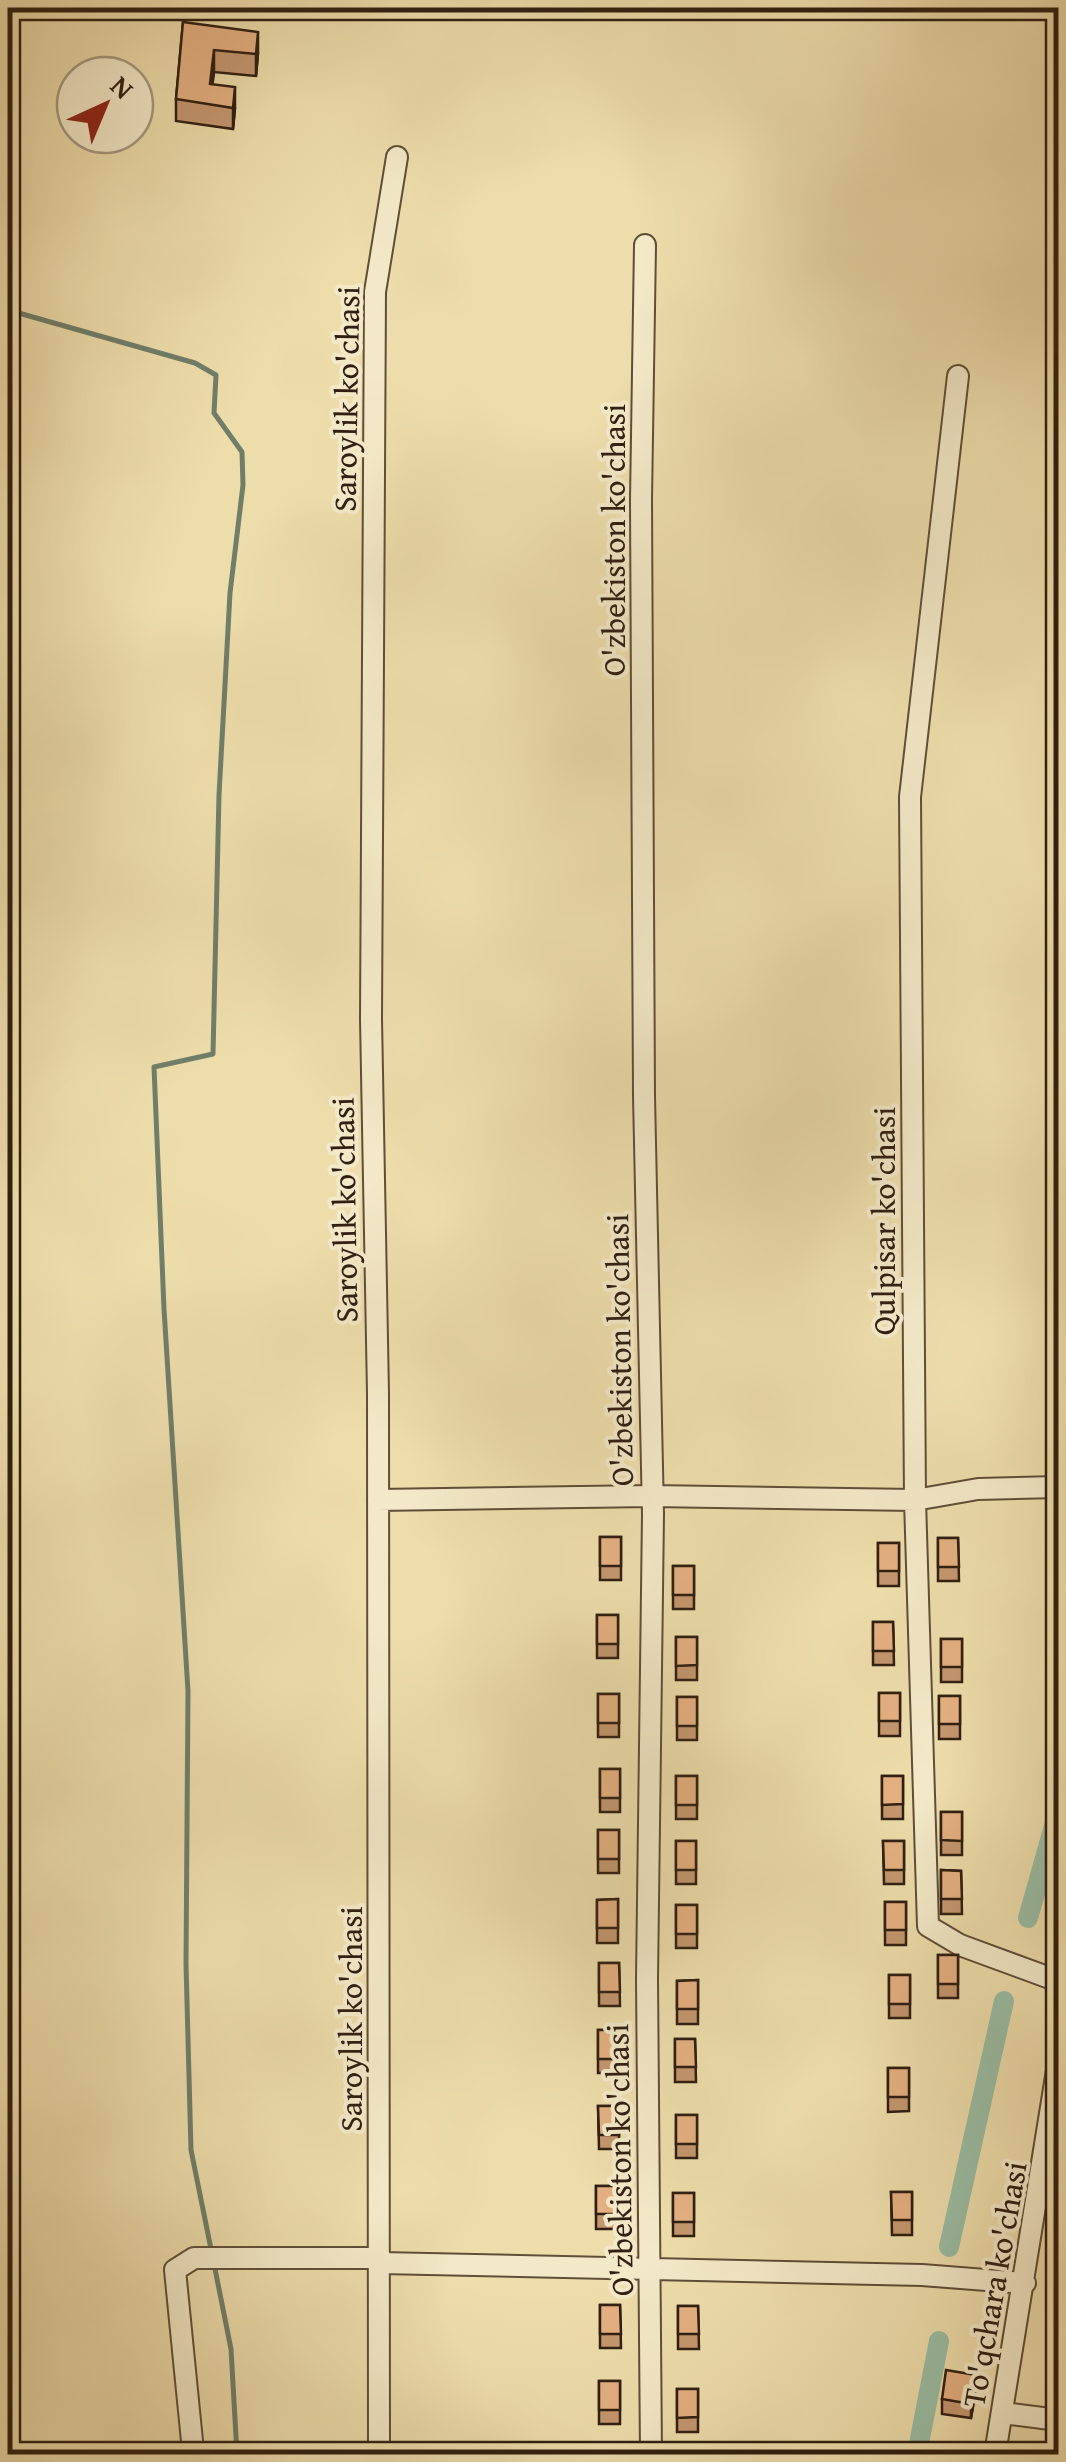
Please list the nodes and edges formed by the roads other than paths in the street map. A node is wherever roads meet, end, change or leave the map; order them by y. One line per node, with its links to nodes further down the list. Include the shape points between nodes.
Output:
1 (397, 157): 6 (street, Saroylik ko'chasi, via 376,292 371,1020)
2 (645, 245): 5 (street, O'zbekiston ko'chasi, via 644,1076)
3 (958, 376): 7 (street, Qulpisar ko'chasi, via 910,797)
4 (1058, 1487): 7 (street, via 978,1489)
5 (652, 1496): 6 (street); 7 (street); 12 (street, O'zbekiston ko'chasi)
6 (378, 1500): 11 (street, Saroylik ko'chasi)
7 (914, 1500): 8 (street, Qulpisar ko'chasi, via 928,1926 960,1945)
8 (1058, 1981)
9 (1058, 2064): 10 (street, To'qchara ko'chasi)
10 (1054, 2140): 13 (street, To'qchara ko'chasi)
11 (381, 2260): 12 (street); 16 (street, via 194,2258 175,2270); 17 (street, Saroylik ko'chasi)
12 (650, 2270): 13 (street); 18 (street, O'zbekiston ko'chasi)
13 (1025, 2283): 14 (street, To'qchara ko'chasi)
14 (1003, 2413): 15 (street); 19 (street, To'qchara ko'chasi)
15 (1058, 2420)
16 (192, 2440)
17 (379, 2454)
18 (651, 2454)
19 (995, 2454)

